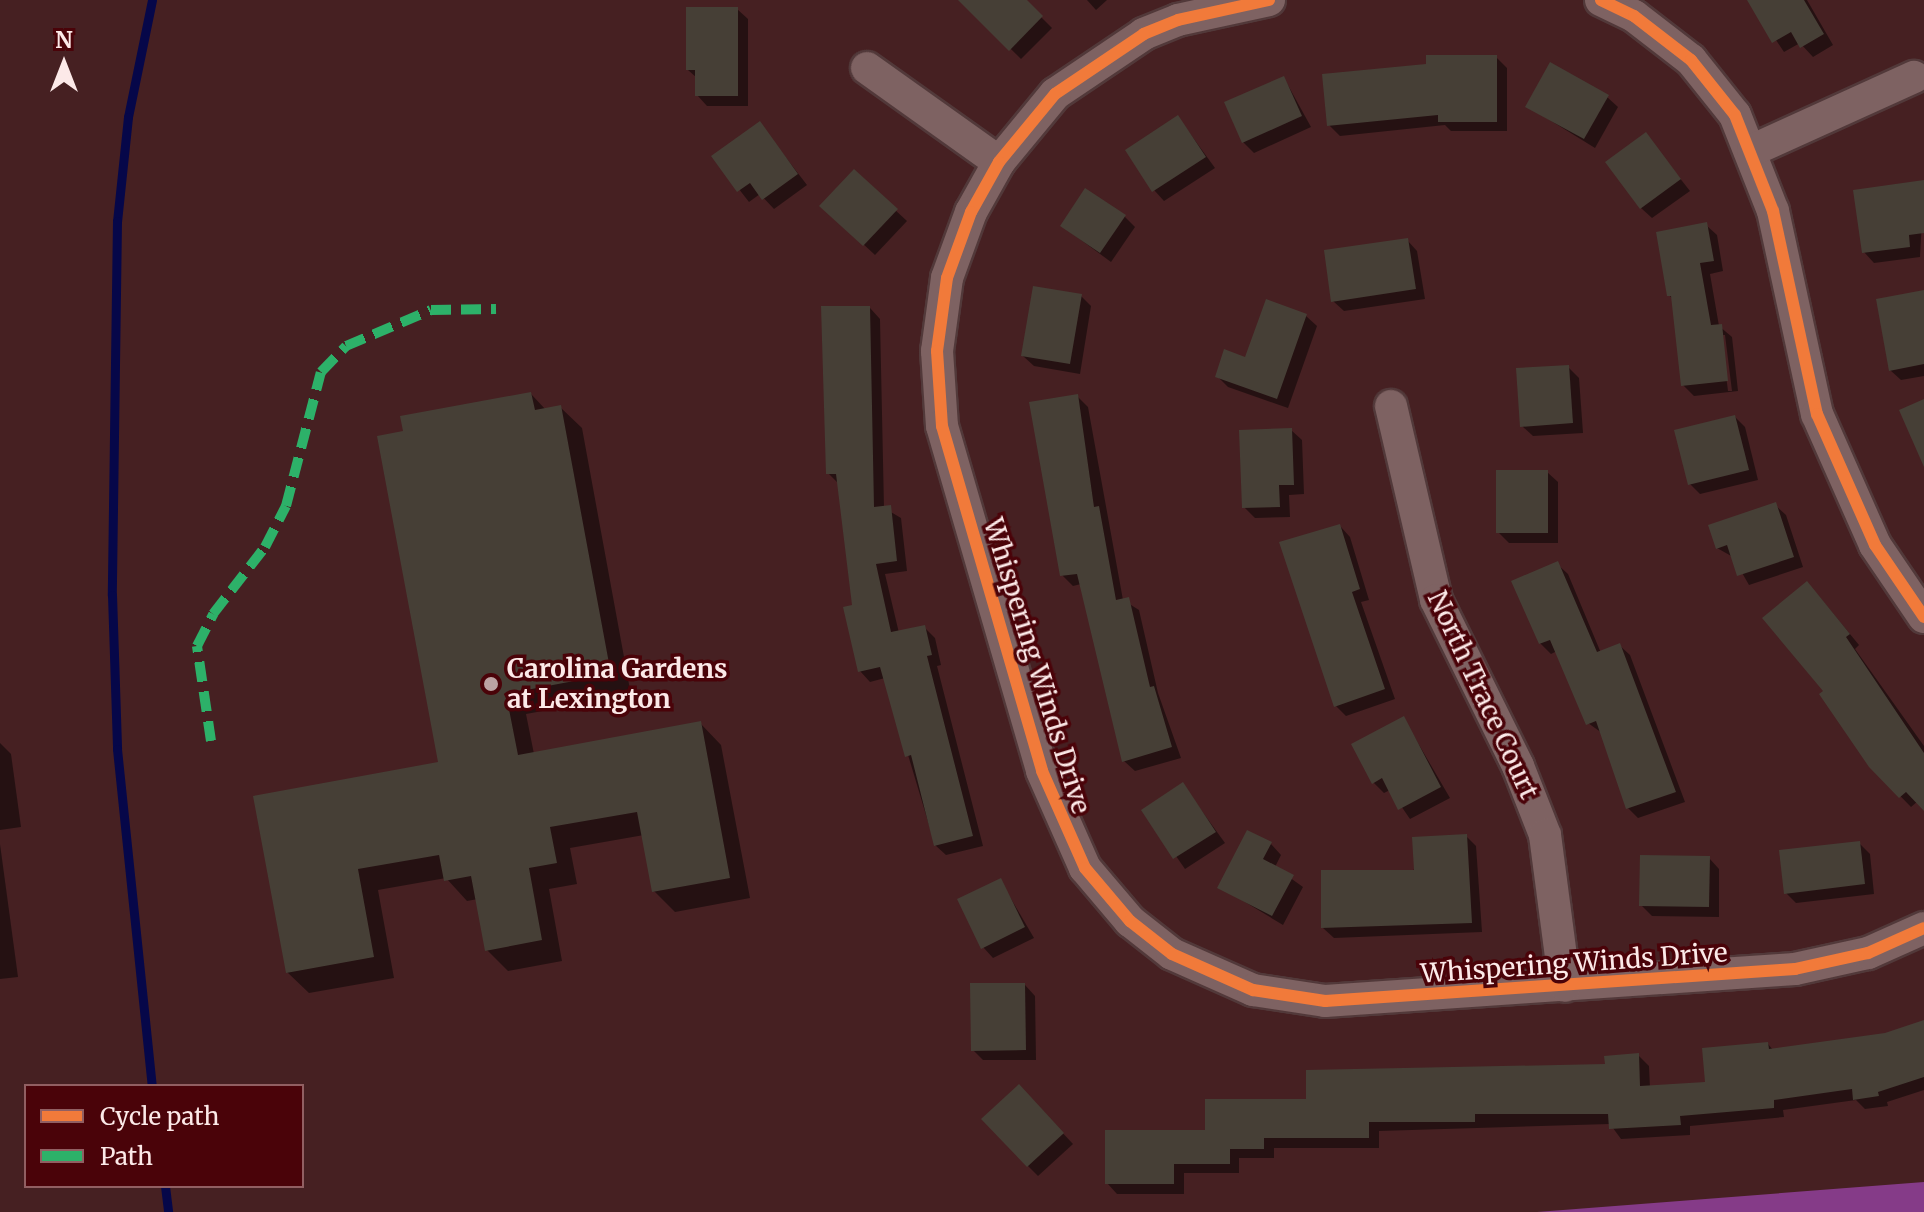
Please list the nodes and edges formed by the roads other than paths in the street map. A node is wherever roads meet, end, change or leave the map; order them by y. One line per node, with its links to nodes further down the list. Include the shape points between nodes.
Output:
1 (1269, 0): 6 (street, Whispering Winds Drive, via 1178,20 1113,51 1055,94)
2 (1601, 0): 5 (street, via 1634,16 1691,60 1735,115)
3 (867, 68): 6 (street)
4 (1914, 77): 5 (street)
5 (1753, 150): 8 (street, via 1773,211 1798,347 1817,414 1875,545)
6 (999, 162): 10 (street, Whispering Winds Drive, via 971,212 947,278 937,351 942,426 1042,771 1085,868 1130,921 1172,954 1253,990 1325,1001)
7 (1391, 406): 10 (street, North Trace Court, via 1436,600 1518,766 1545,835)
8 (1924, 617)
9 (1924, 928): 10 (street, Whispering Winds Drive, via 1868,953 1795,969)
10 (1565, 986)

